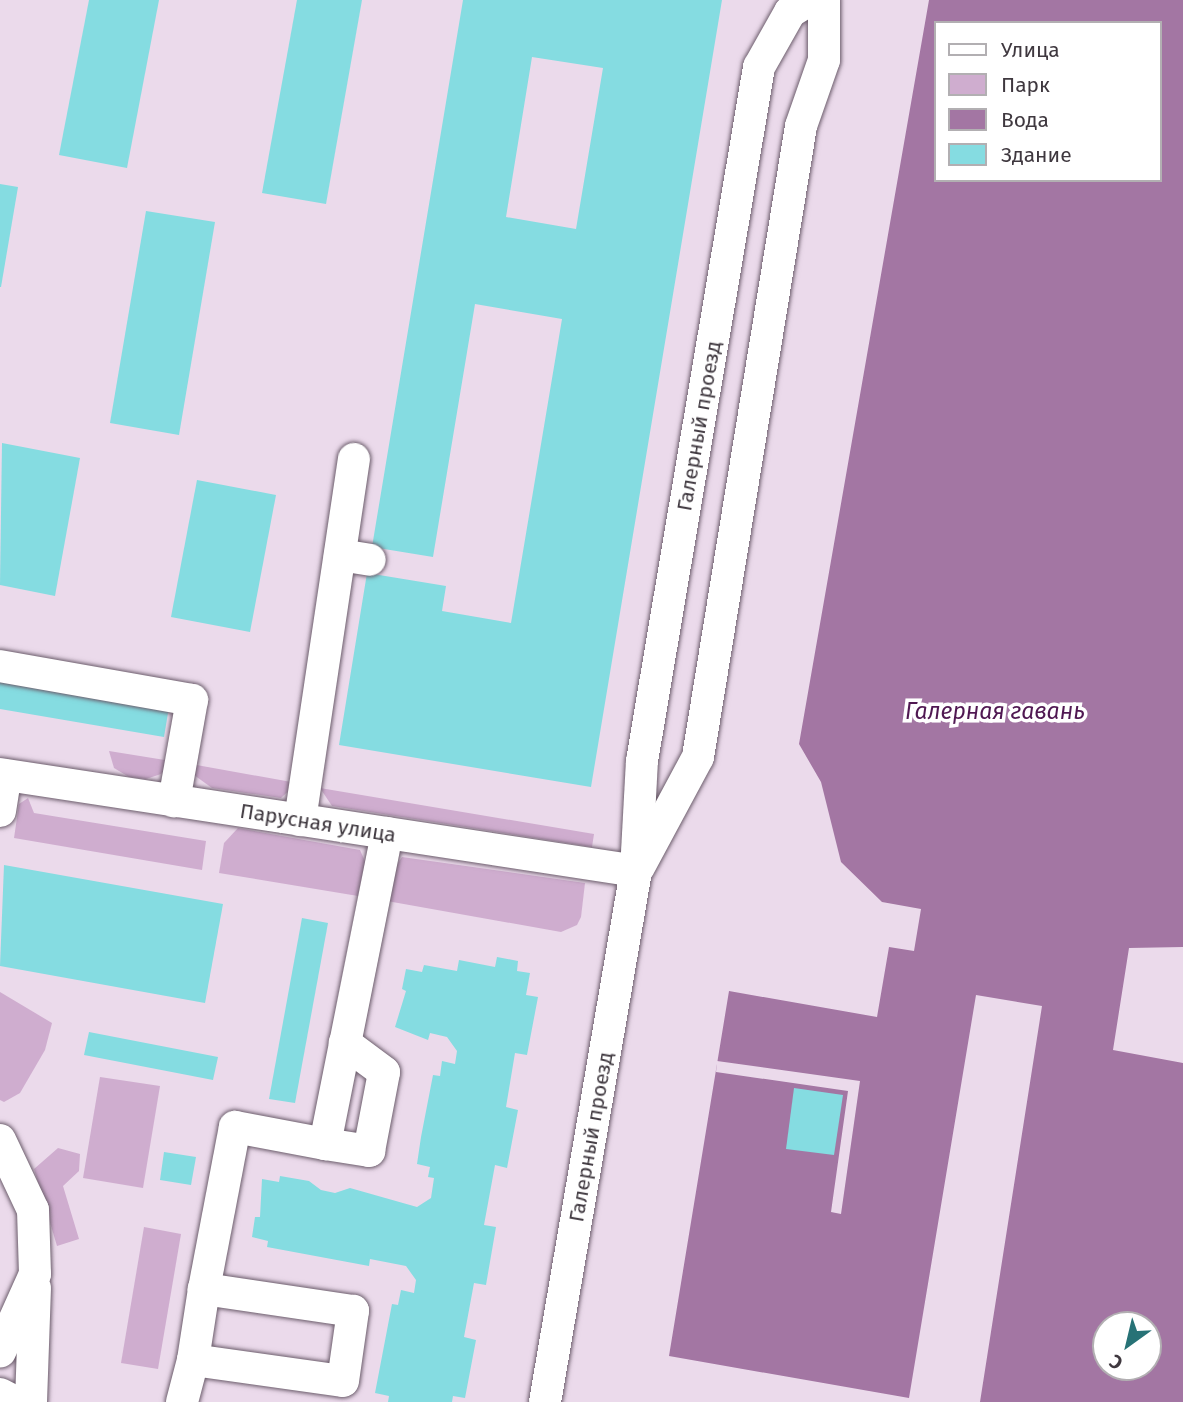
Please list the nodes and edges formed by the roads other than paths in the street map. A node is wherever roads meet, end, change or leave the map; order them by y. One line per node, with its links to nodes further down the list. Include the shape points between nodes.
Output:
1 (824, 0): 4 (street, Галерный проезд, via 824,60)
2 (790, 4): 3 (street, Галерный проезд, via 759,67)
3 (751, 117): 4 (street); 12 (street, Галерный проезд, via 642,761)
4 (801, 126): 12 (street, Галерный проезд, via 698,757)
5 (354, 459): 10 (street, via 355,557)
6 (0, 666): 8 (street, via 192,700)
7 (3, 774): 8 (street, Парусная улица); 9 (street)
8 (174, 801): 10 (street, Парусная улица)
9 (0, 811)
10 (300, 820): 11 (street, Парусная улица)
11 (387, 833): 12 (street, Парусная улица); 13 (street)
12 (636, 871): 24 (street, Галерный проезд)
13 (345, 1043): 15 (street); 15 (street, via 384,1072 369,1151)
14 (0, 1140): 16 (street, via 33,1210)
15 (325, 1144): 17 (street, via 235,1127)
16 (35, 1274): 18 (street); 22 (street)
17 (204, 1289): 19 (street); 19 (street, via 353,1311 346,1357 342,1381)
18 (0, 1352)
19 (193, 1360): 23 (street)
20 (0, 1394): 21 (street)
21 (16, 1402)
22 (31, 1402)
23 (182, 1402)
24 (545, 1402)

